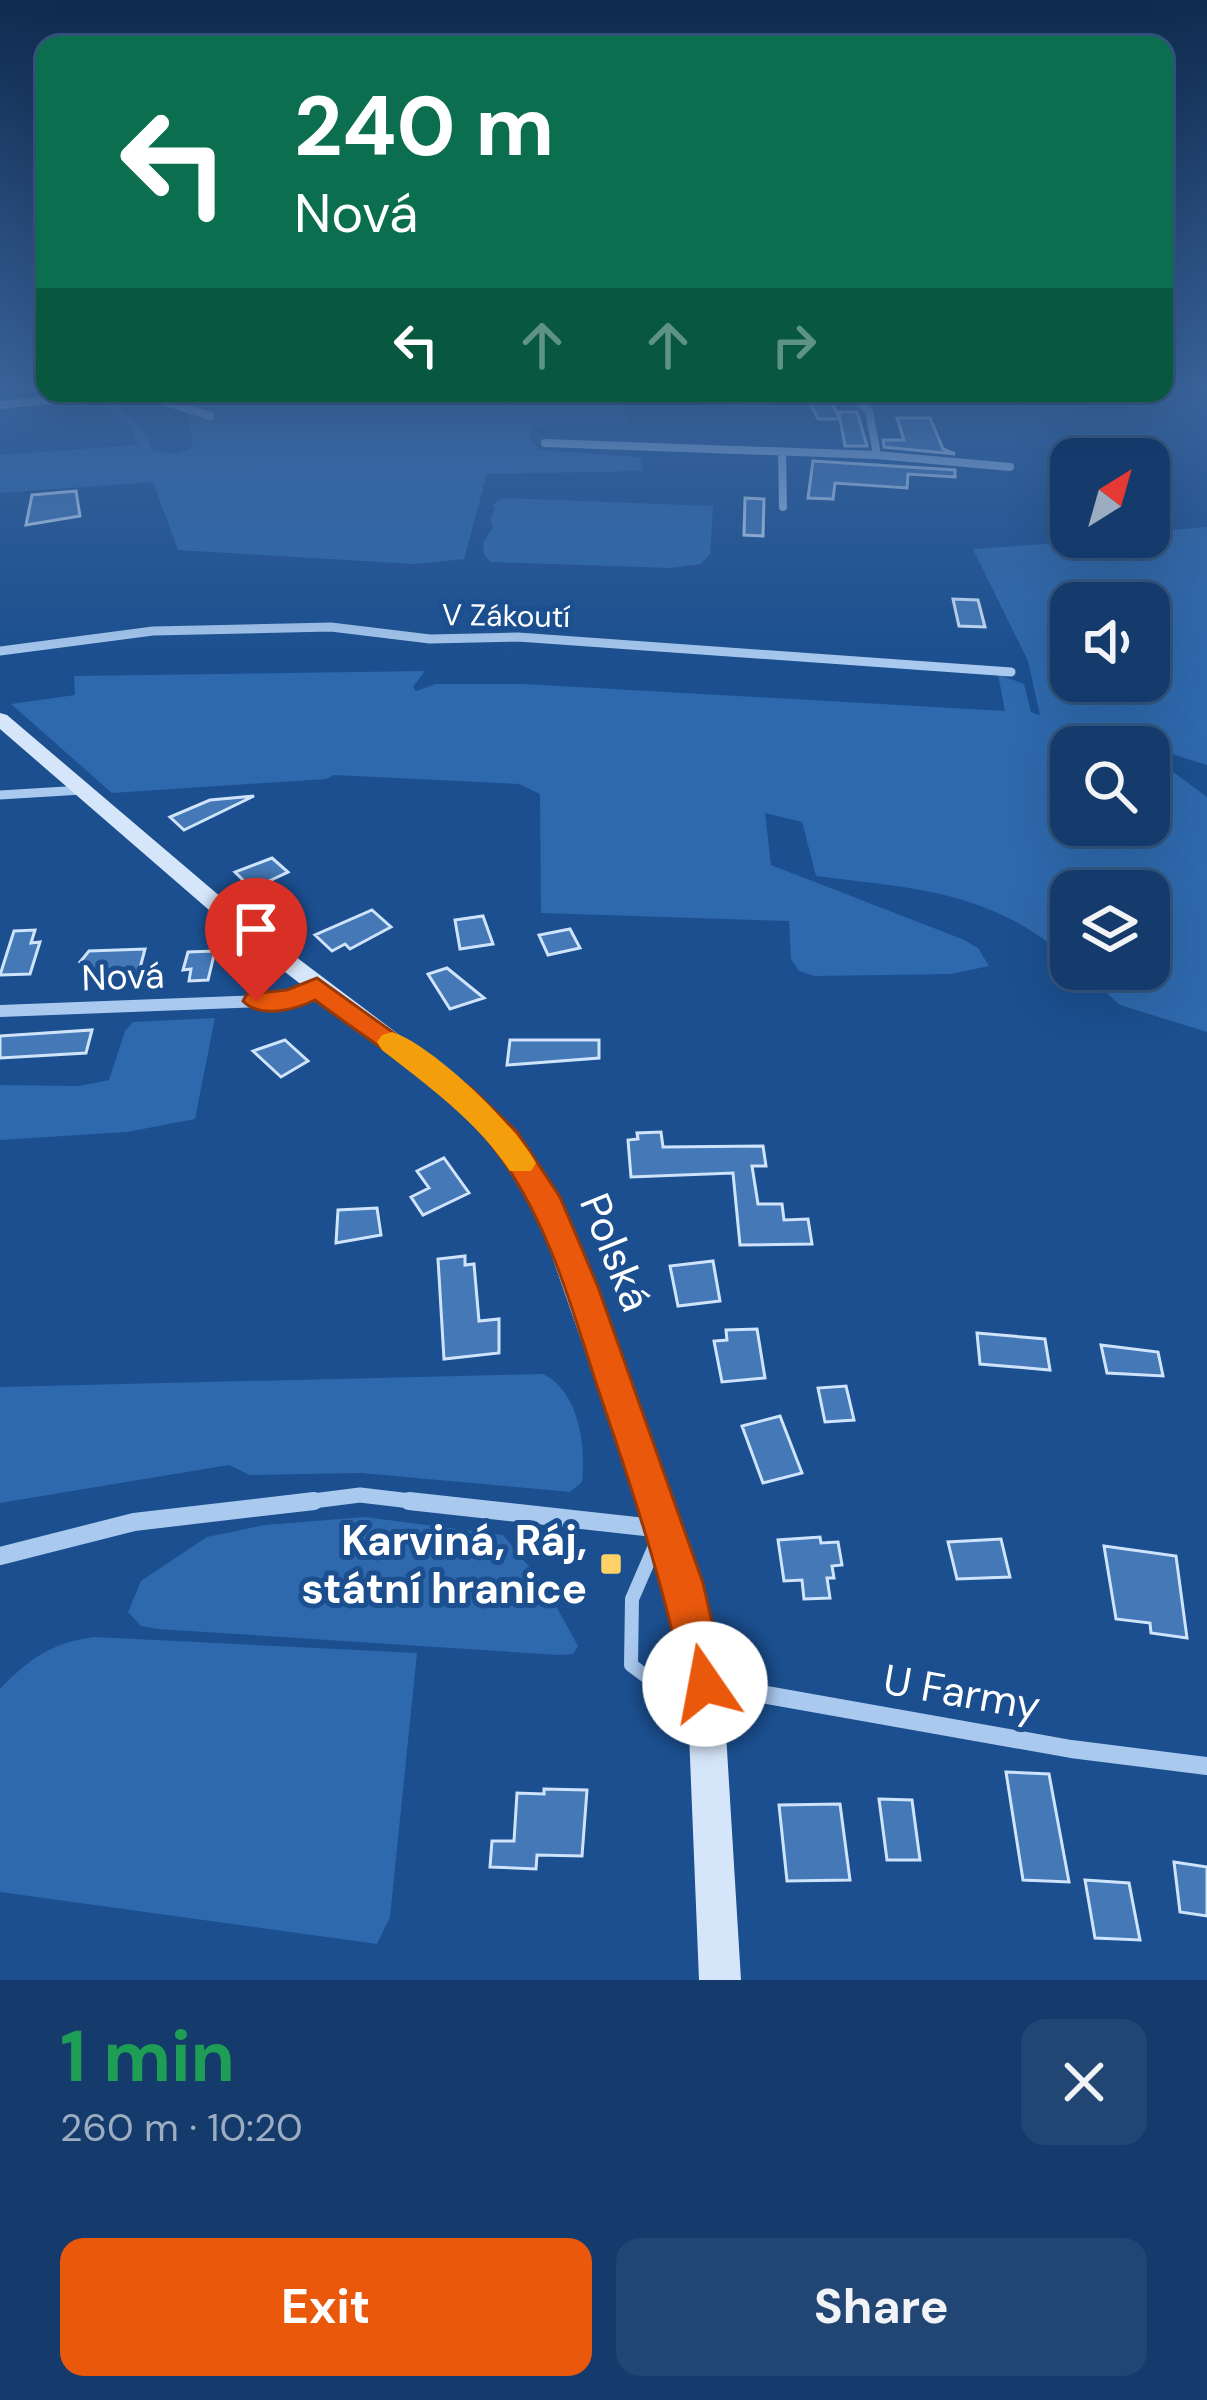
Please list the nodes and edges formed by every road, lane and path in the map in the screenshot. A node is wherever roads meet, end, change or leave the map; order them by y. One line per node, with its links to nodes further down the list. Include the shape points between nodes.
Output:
1 (783, 480): 2 (street)
2 (783, 507)
3 (0, 651): 4 (street, V Zákoutí, via 153,631 331,627)
4 (1011, 672)
5 (0, 719): 6 (street, Polská)
6 (83, 790): 7 (street); 8 (street, Polská)
7 (0, 795)
8 (317, 987): 9 (street, Nová, via 291,1000); 10 (street, Polská, via 462,1096 506,1140 548,1205)
9 (0, 1011)
10 (664, 1529): 11 (street, via 360,1496 134,1522); 12 (street, Polská); 12 (lane, via 642,1567 626,1623 631,1665 666,1690)
11 (0, 1556)
12 (705, 1684): 13 (street, U Farmy); 14 (street, Polská)
13 (1207, 1766)
14 (720, 1980)

